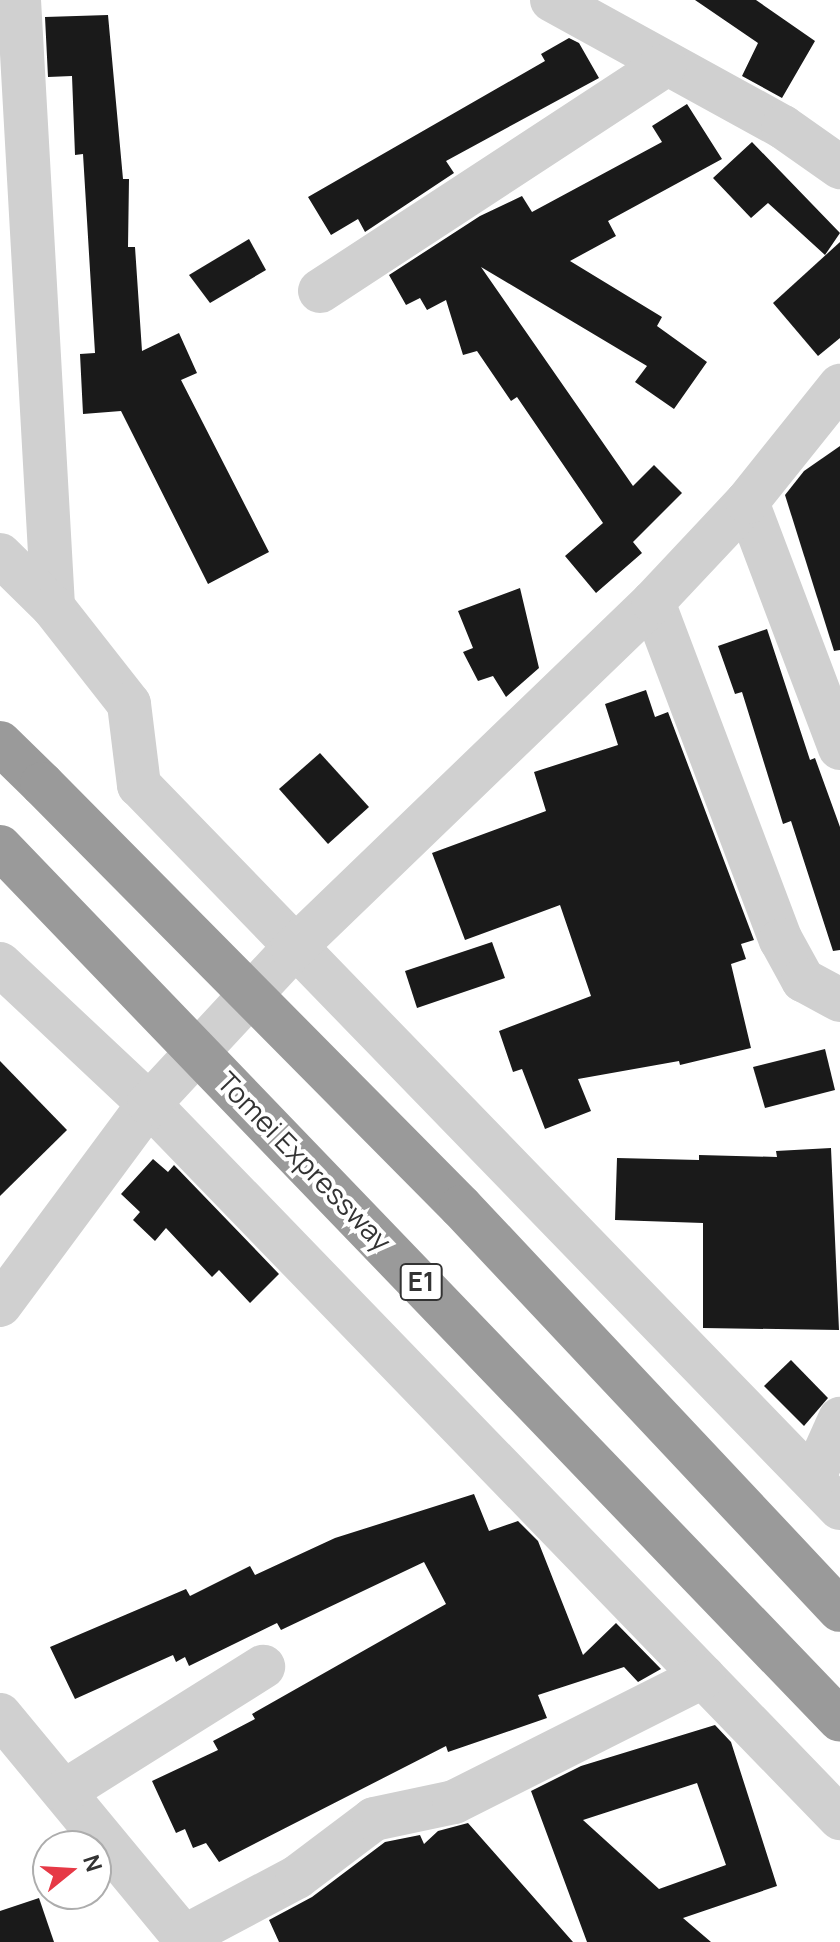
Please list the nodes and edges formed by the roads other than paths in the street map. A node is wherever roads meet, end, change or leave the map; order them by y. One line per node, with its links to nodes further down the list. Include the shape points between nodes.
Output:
1 (19, 0): 10 (street)
2 (552, 0): 3 (street)
3 (665, 65): 4 (street, via 783,127); 5 (street)
4 (840, 167)
5 (320, 291)
6 (840, 386): 7 (street)
7 (747, 502): 9 (street); 12 (street)
8 (0, 555): 10 (street)
9 (653, 602): 14 (street); 16 (street, via 781,940 803,980)
10 (53, 607): 14 (street, via 129,704 139,785)
11 (0, 743): 21 (highway, bridge, via 461,1207)
12 (840, 748)
13 (0, 847): 25 (highway, Tomei Expressway / E1, bridge)
14 (293, 949): 17 (street); 20 (street)
15 (0, 964): 17 (street)
16 (840, 1000)
17 (149, 1104): 18 (street); 23 (street)
18 (0, 1305)
19 (840, 1419): 20 (street)
20 (826, 1494)
21 (840, 1610)
22 (263, 1667): 26 (street)
23 (703, 1677): 27 (street); 28 (street, via 454,1802 374,1819 297,1877)
24 (0, 1715): 26 (street)
25 (840, 1720)
26 (65, 1791): 28 (street)
27 (840, 1818)
28 (187, 1939)

